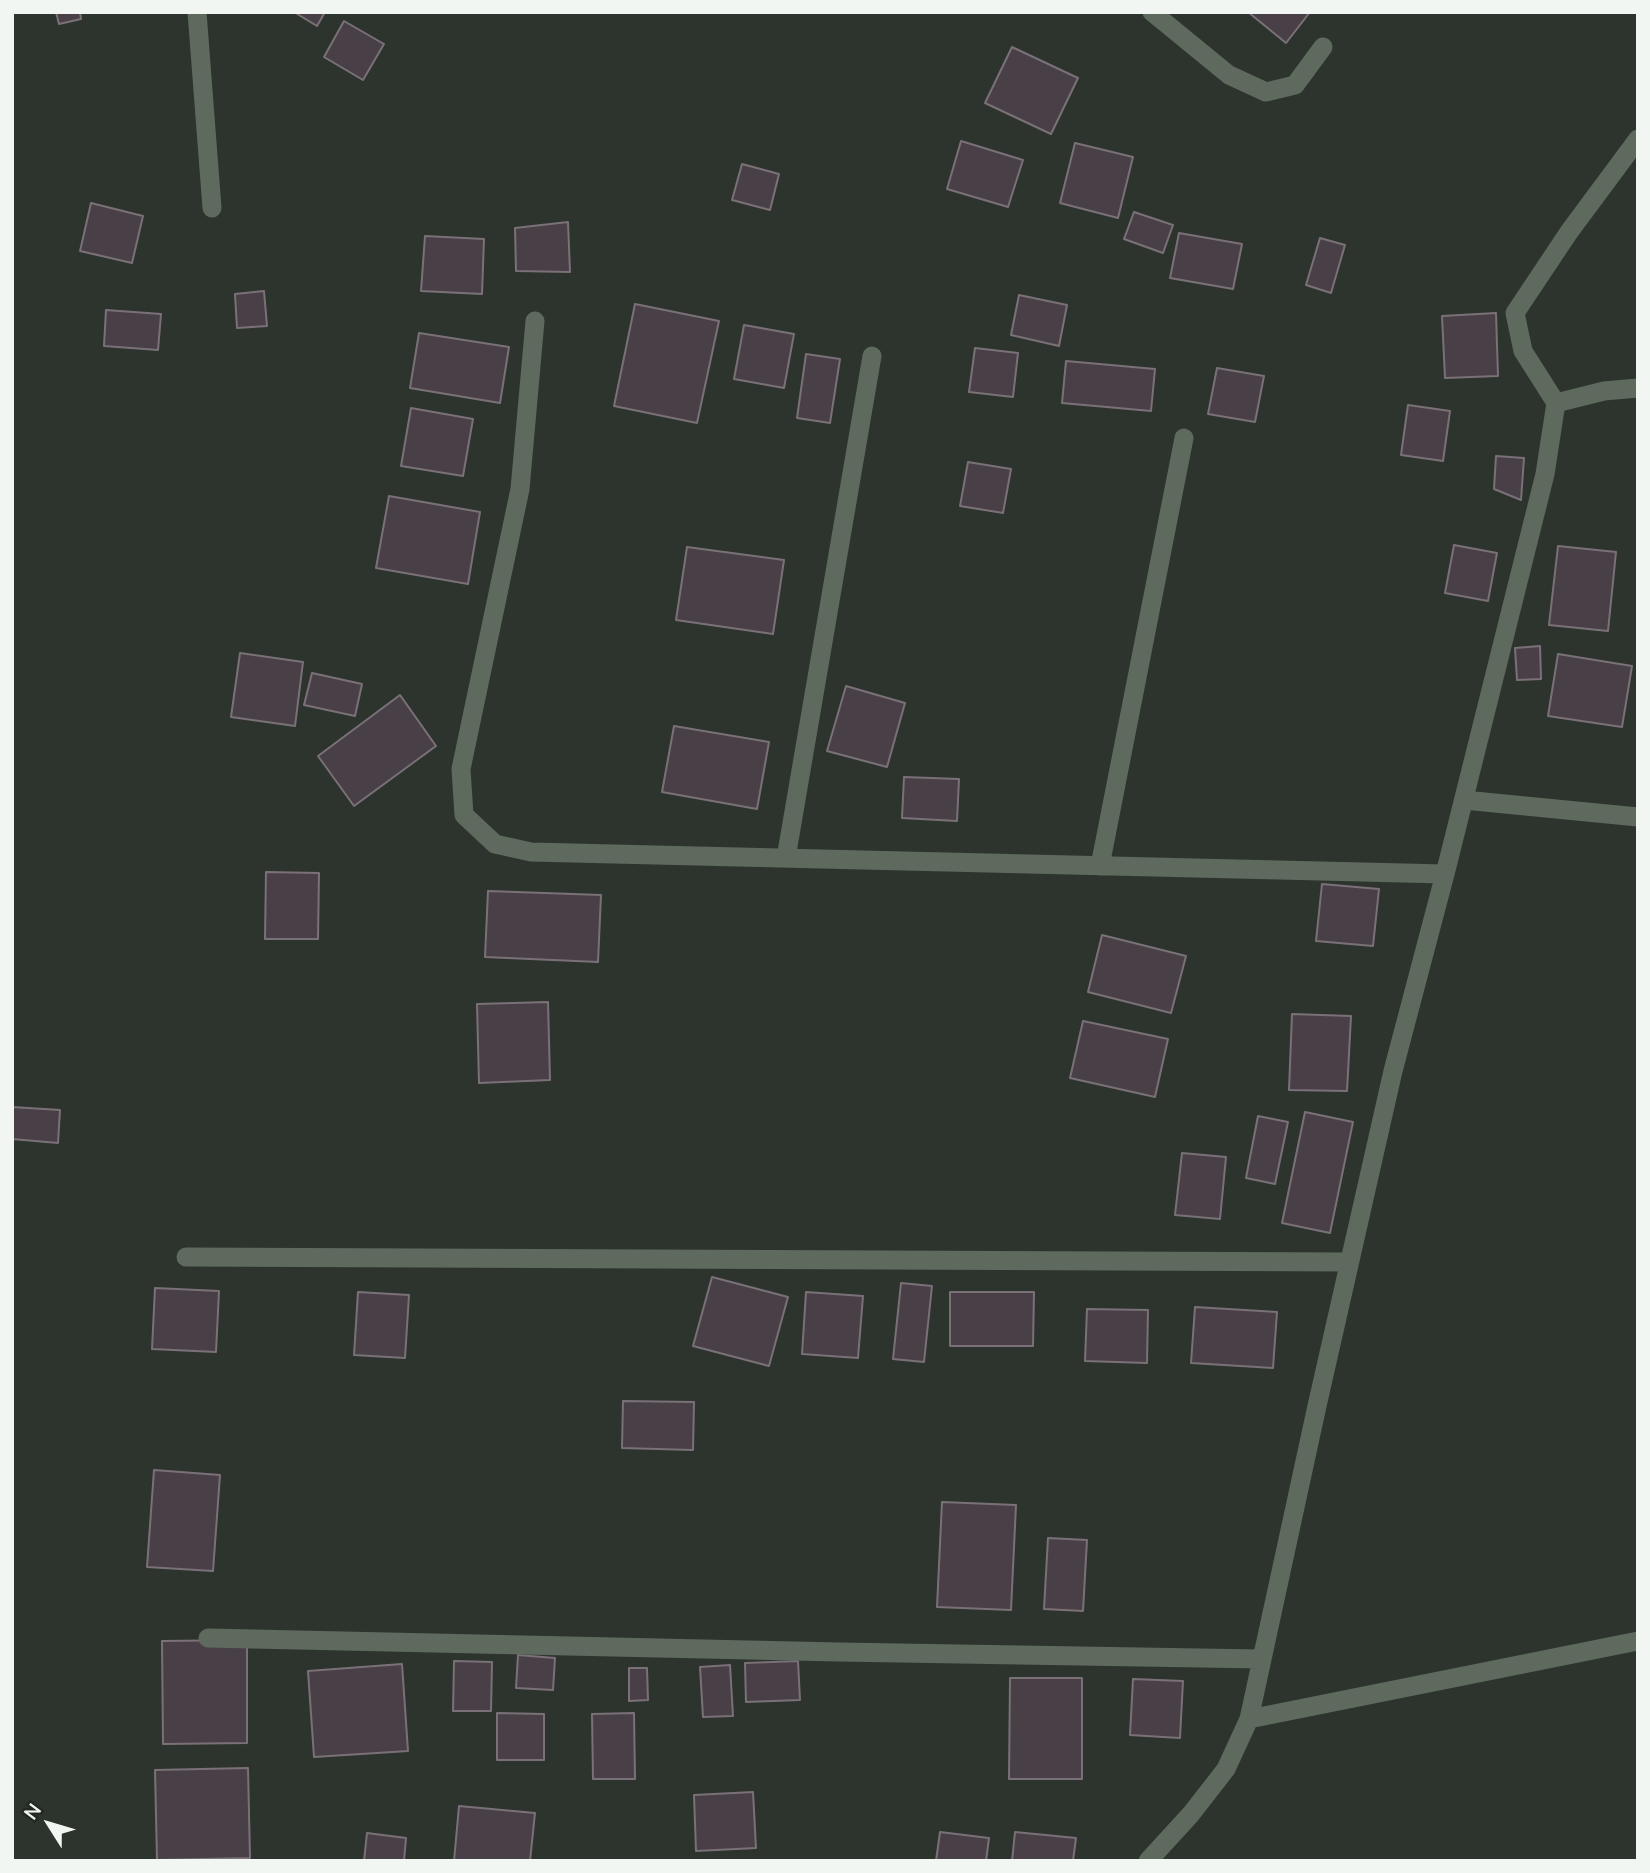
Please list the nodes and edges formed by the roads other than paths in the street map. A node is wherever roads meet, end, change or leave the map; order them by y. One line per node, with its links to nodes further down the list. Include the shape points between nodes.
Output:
1 (197, 12): 5 (street)
2 (1152, 12): 3 (street, via 1229,75 1266,92 1295,85)
3 (1323, 47)
4 (1638, 139): 9 (street, via 1515,313 1523,351)
5 (212, 208)
6 (535, 321): 13 (street, via 520,489 461,769 464,815 495,844 531,852)
7 (872, 356): 13 (street)
8 (1638, 388): 9 (street)
9 (1556, 403): 11 (street, via 1545,474)
10 (1184, 438): 14 (street)
11 (1464, 800): 12 (street); 15 (street)
12 (1638, 817)
13 (786, 858): 14 (street)
14 (1100, 866): 15 (street)
15 (1445, 874): 17 (street)
16 (186, 1257): 17 (street)
17 (1349, 1262): 20 (street)
18 (208, 1638): 20 (street)
19 (1638, 1641): 21 (street)
20 (1261, 1659): 21 (street)
21 (1248, 1719): 22 (street, via 1226,1769)
22 (1148, 1861)

